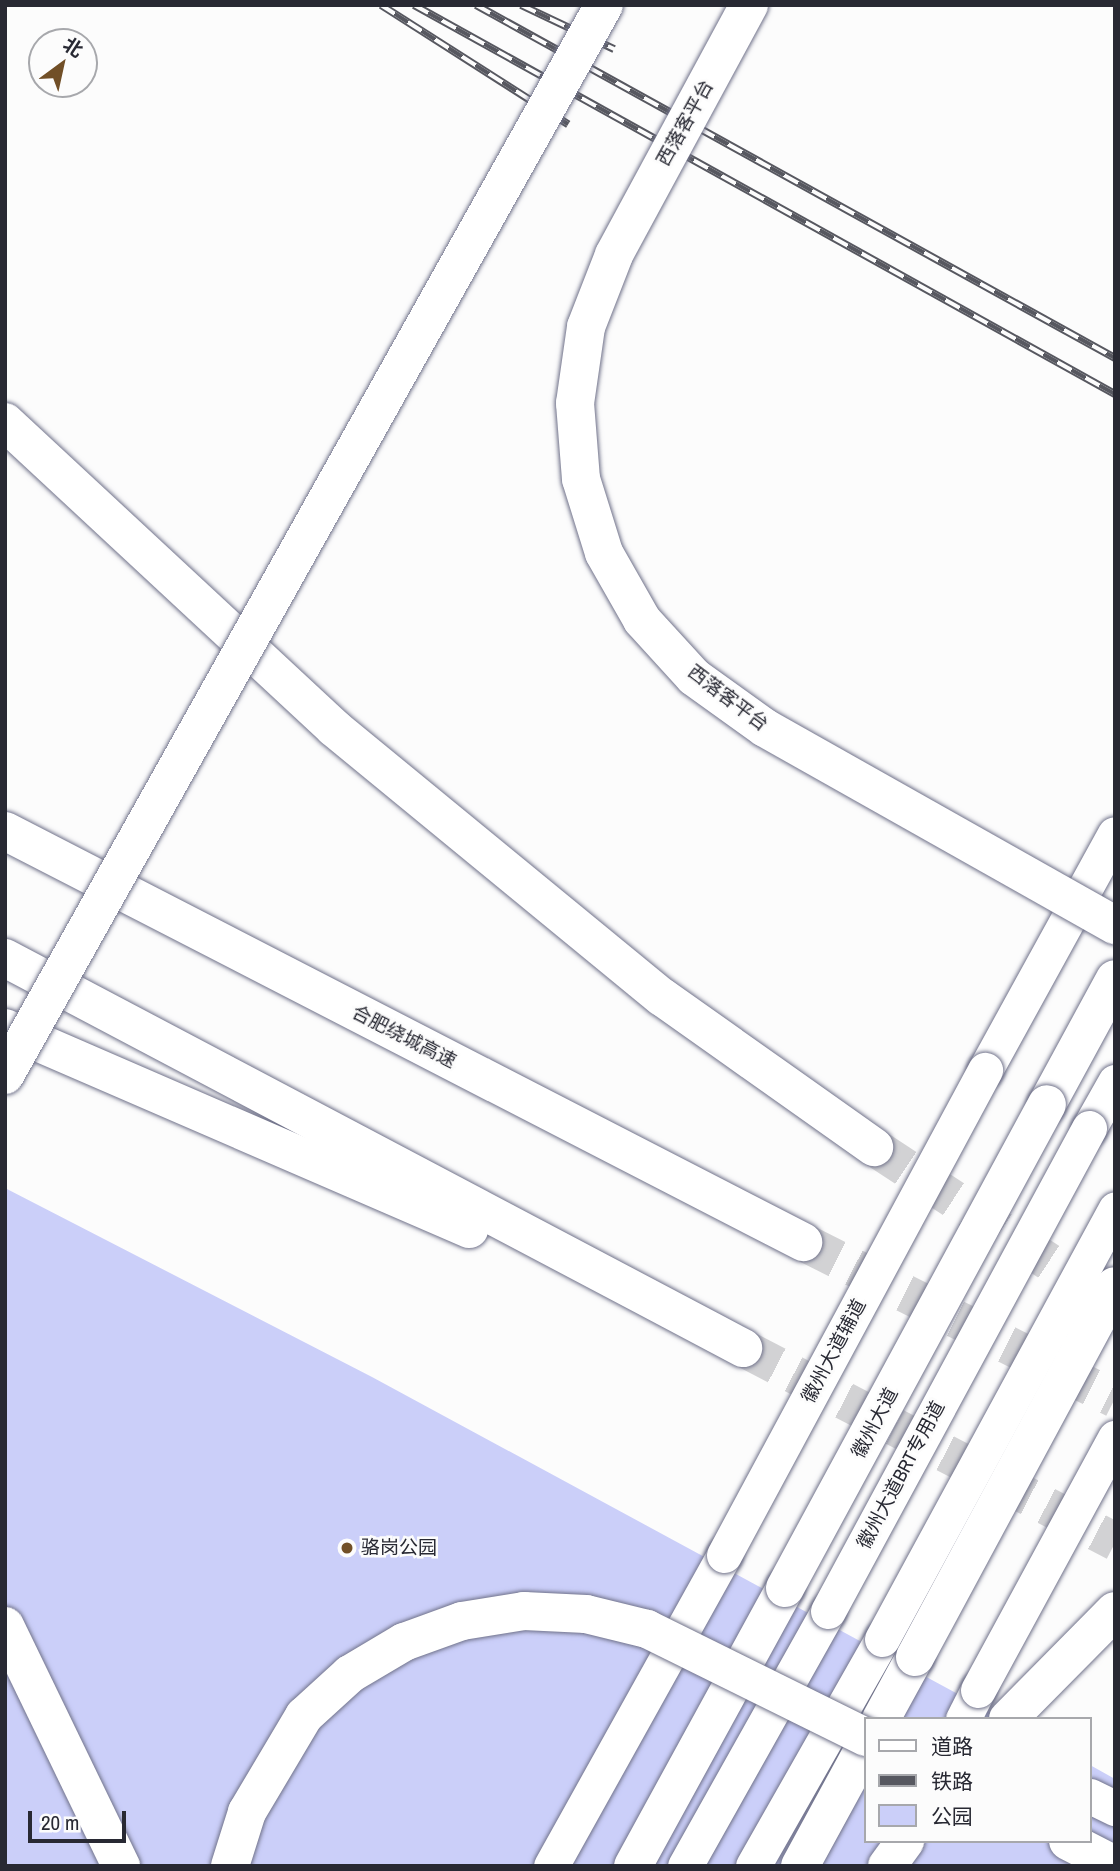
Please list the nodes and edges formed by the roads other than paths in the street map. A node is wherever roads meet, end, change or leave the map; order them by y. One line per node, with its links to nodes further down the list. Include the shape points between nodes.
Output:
1 (604, 5): 10 (main road, bridge)
2 (750, 5): 6 (main road, 西落客平台, bridge, via 614,255 586,327 575,403 580,467 604,553 642,620 694,677 765,728)
3 (5, 422): 12 (main road, via 334,727 662,997)
4 (5, 831): 14 (main road, 合肥绕城高速)
5 (1115, 834): 34 (street, 徽州大道辅道, bridge)
6 (1115, 925)
7 (5, 958): 9 (main road, via 743,1348)
8 (1115, 979): 17 (main road, 徽州大道, bridge)
9 (5, 1028)
10 (5, 1074)
11 (1115, 1082): 24 (street, 徽州大道BRT专用道, bridge, via 828,1611)
12 (874, 1147)
13 (1115, 1209): 20 (street, bridge)
14 (803, 1242)
15 (1115, 1286): 20 (main road, bridge)
16 (1115, 1437): 21 (street, bridge)
17 (785, 1588): 24 (street); 27 (main road, 徽州大道)
18 (1115, 1611): 23 (main road)
19 (5, 1626): 32 (main road)
20 (898, 1648): 22 (main road); 38 (street, via 815,1759)
21 (971, 1704)
22 (881, 1717)
23 (1010, 1717)
24 (756, 1731): 37 (street, 徽州大道BRT专用道)
25 (864, 1736): 33 (main road, bridge, via 647,1629 586,1614 524,1611 462,1621 404,1642 361,1668 304,1716 247,1812)
26 (864, 1749): 39 (main road)
27 (678, 1786): 35 (main road); 36 (main road, 徽州大道)
28 (1092, 1797): 29 (street)
29 (1115, 1808)
30 (902, 1843): 40 (main road, bridge)
31 (1072, 1843): 41 (main road)
32 (121, 1866)
33 (230, 1866)
34 (551, 1866)
35 (612, 1866)
36 (633, 1866)
37 (685, 1866)
38 (753, 1866)
39 (800, 1866)
40 (888, 1866)
41 (1115, 1866)

